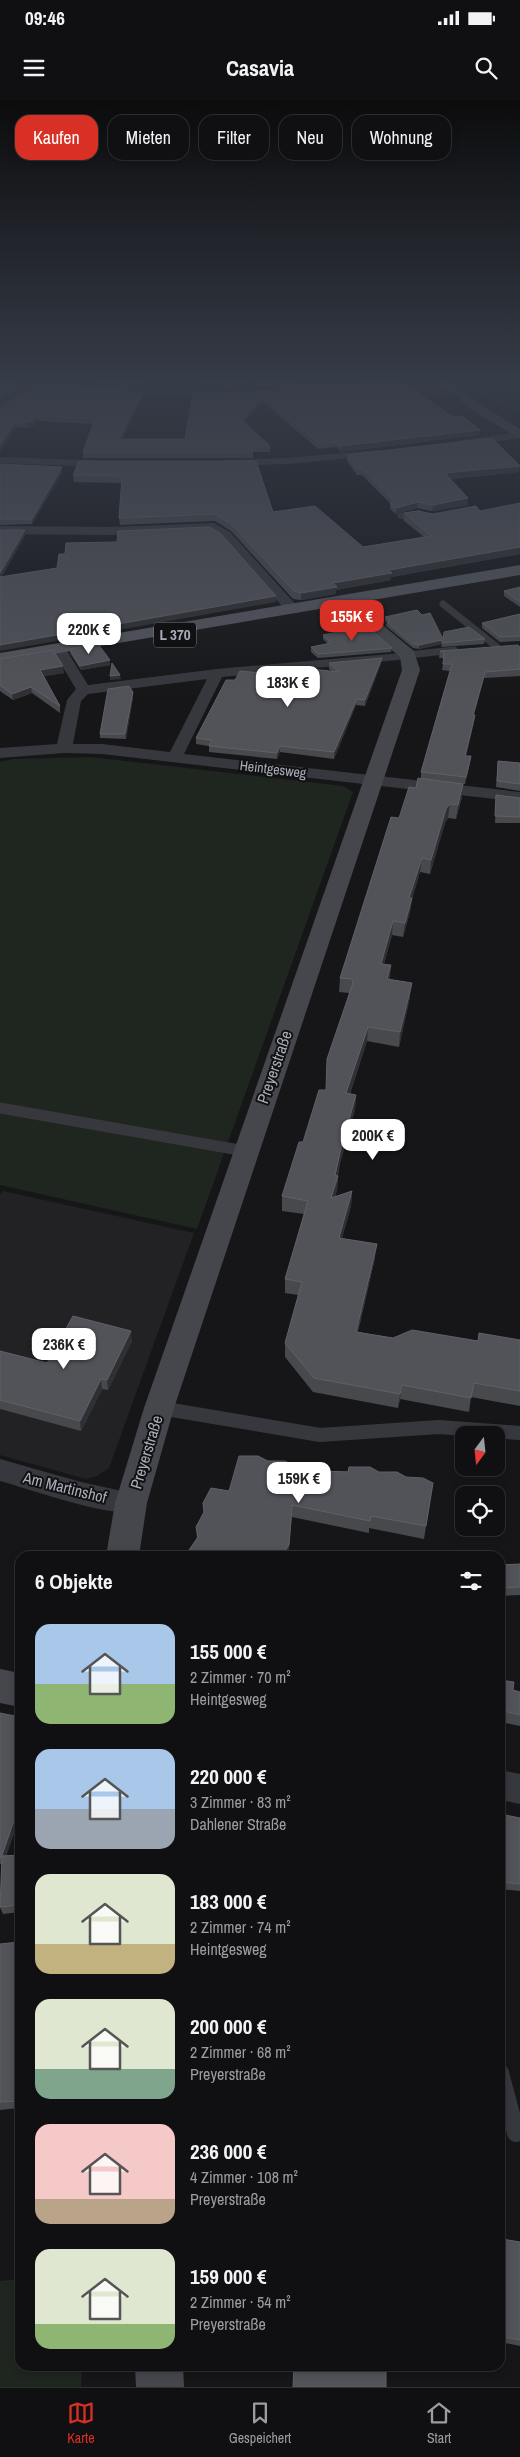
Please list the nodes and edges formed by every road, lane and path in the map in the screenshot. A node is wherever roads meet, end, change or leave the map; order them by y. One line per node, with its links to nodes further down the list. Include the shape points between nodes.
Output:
1 (425, 514): 2 (lane)
2 (400, 516)
3 (0, 530): 8 (street, via 109,531 214,526 226,535)
4 (520, 570): 8 (main road, L 370)
5 (520, 581): 7 (main road, L 370)
6 (443, 604): 9 (lane, via 501,647)
7 (350, 606): 11 (main road, L 370); 12 (street)
8 (293, 610): 13 (main road, L 370)
9 (487, 648)
10 (459, 650): 12 (lane)
11 (62, 654): 14 (main road, L 370); 16 (street)
12 (408, 655): 15 (street); 20 (street, Preyerstraße, via 411,670)
13 (0, 658)
14 (0, 664)
15 (217, 673): 16 (street); 19 (street)
16 (84, 690): 17 (street, via 74,700)
17 (64, 748): 18 (street, Heintgesweg); 19 (street, Heintgesweg)
18 (0, 753)
19 (175, 757): 20 (street, Heintgesweg)
20 (372, 781): 21 (street, Heintgesweg); 23 (street, Preyerstraße)
21 (520, 798)
22 (0, 1108): 23 (lane)
23 (245, 1150): 24 (street, Preyerstraße)
24 (159, 1408): 25 (lane, via 320,1435 439,1427); 27 (street, Preyerstraße)
25 (520, 1433)
26 (0, 1470): 27 (street, Am Martinshof, via 81,1493)
27 (131, 1502): 28 (street, Preyerstraße)
28 (123, 1551)
29 (0, 1686): 30 (street)
30 (15, 1689)
31 (505, 1786): 32 (street)
32 (520, 1789)
33 (505, 2092): 34 (lane, via 516,2133)
34 (520, 2132)
35 (159, 2371): 36 (street)
36 (160, 2387)

